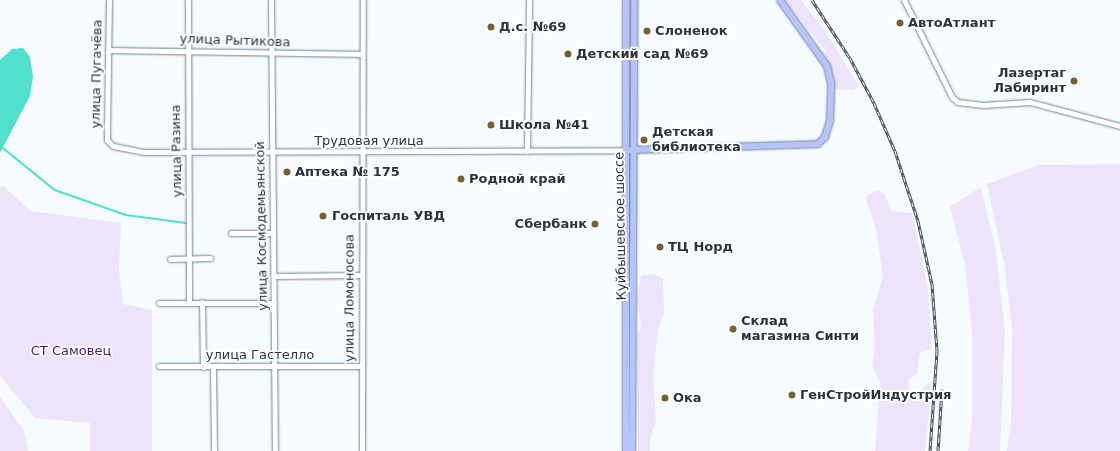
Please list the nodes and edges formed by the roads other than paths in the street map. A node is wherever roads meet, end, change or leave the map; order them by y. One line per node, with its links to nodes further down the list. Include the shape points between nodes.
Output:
1 (109, 0): 10 (street, улица Пугачёва)
2 (188, 0): 11 (street, улица Разина)
3 (271, 0): 12 (street, улица Космодемьянской)
4 (362, 0): 13 (street, улица Ломоносова)
5 (529, 0): 19 (street)
6 (626, 0): 16 (main road, Куйбышевское шоссе)
7 (634, 0): 16 (main road, Куйбышевское шоссе)
8 (780, 0): 16 (main road, via 827,66 831,83 830,121 825,137 818,144)
9 (904, 0): 14 (street, via 952,97 958,102 983,105 1030,102)
10 (109, 50): 11 (street, улица Рытикова); 15 (street, улица Пугачёва, via 107,140)
11 (188, 50): 12 (street, улица Рытикова); 17 (street, улица Разина)
12 (271, 53): 13 (street, улица Рытикова); 18 (street, улица Космодемьянской)
13 (362, 54): 20 (street, улица Ломоносова)
14 (1120, 126)
15 (113, 146): 17 (street, Трудовая улица, via 144,152)
16 (628, 150): 19 (street, Трудовая улица); 40 (main road, Куйбышевское шоссе); 41 (main road, Куйбышевское шоссе)
17 (188, 151): 18 (street, Трудовая улица); 25 (street, улица Разина)
18 (272, 151): 20 (street, Трудовая улица); 22 (street, улица Космодемьянской)
19 (527, 151): 20 (street, Трудовая улица)
20 (360, 152): 26 (street, улица Ломоносова)
21 (231, 233): 22 (street)
22 (273, 233): 27 (street, улица Космодемьянской)
23 (210, 258): 25 (street)
24 (170, 259): 25 (street)
25 (190, 259): 28 (street, улица Разина)
26 (361, 275): 27 (street); 34 (street, улица Ломоносова)
27 (274, 276): 31 (street, улица Космодемьянской)
28 (189, 302): 29 (street); 30 (street)
29 (202, 302): 31 (street); 35 (street)
30 (159, 303)
31 (274, 303): 33 (street, улица Космодемьянской)
32 (159, 366): 35 (street, улица Гастелло)
33 (274, 366): 34 (street, улица Гастелло); 36 (street, улица Гастелло); 38 (street, улица Космодемьянской)
34 (361, 366): 39 (street, улица Ломоносова)
35 (203, 367): 36 (street, улица Гастелло)
36 (213, 368): 37 (street)
37 (214, 451)
38 (275, 451)
39 (362, 451)
40 (626, 451)
41 (632, 451)

